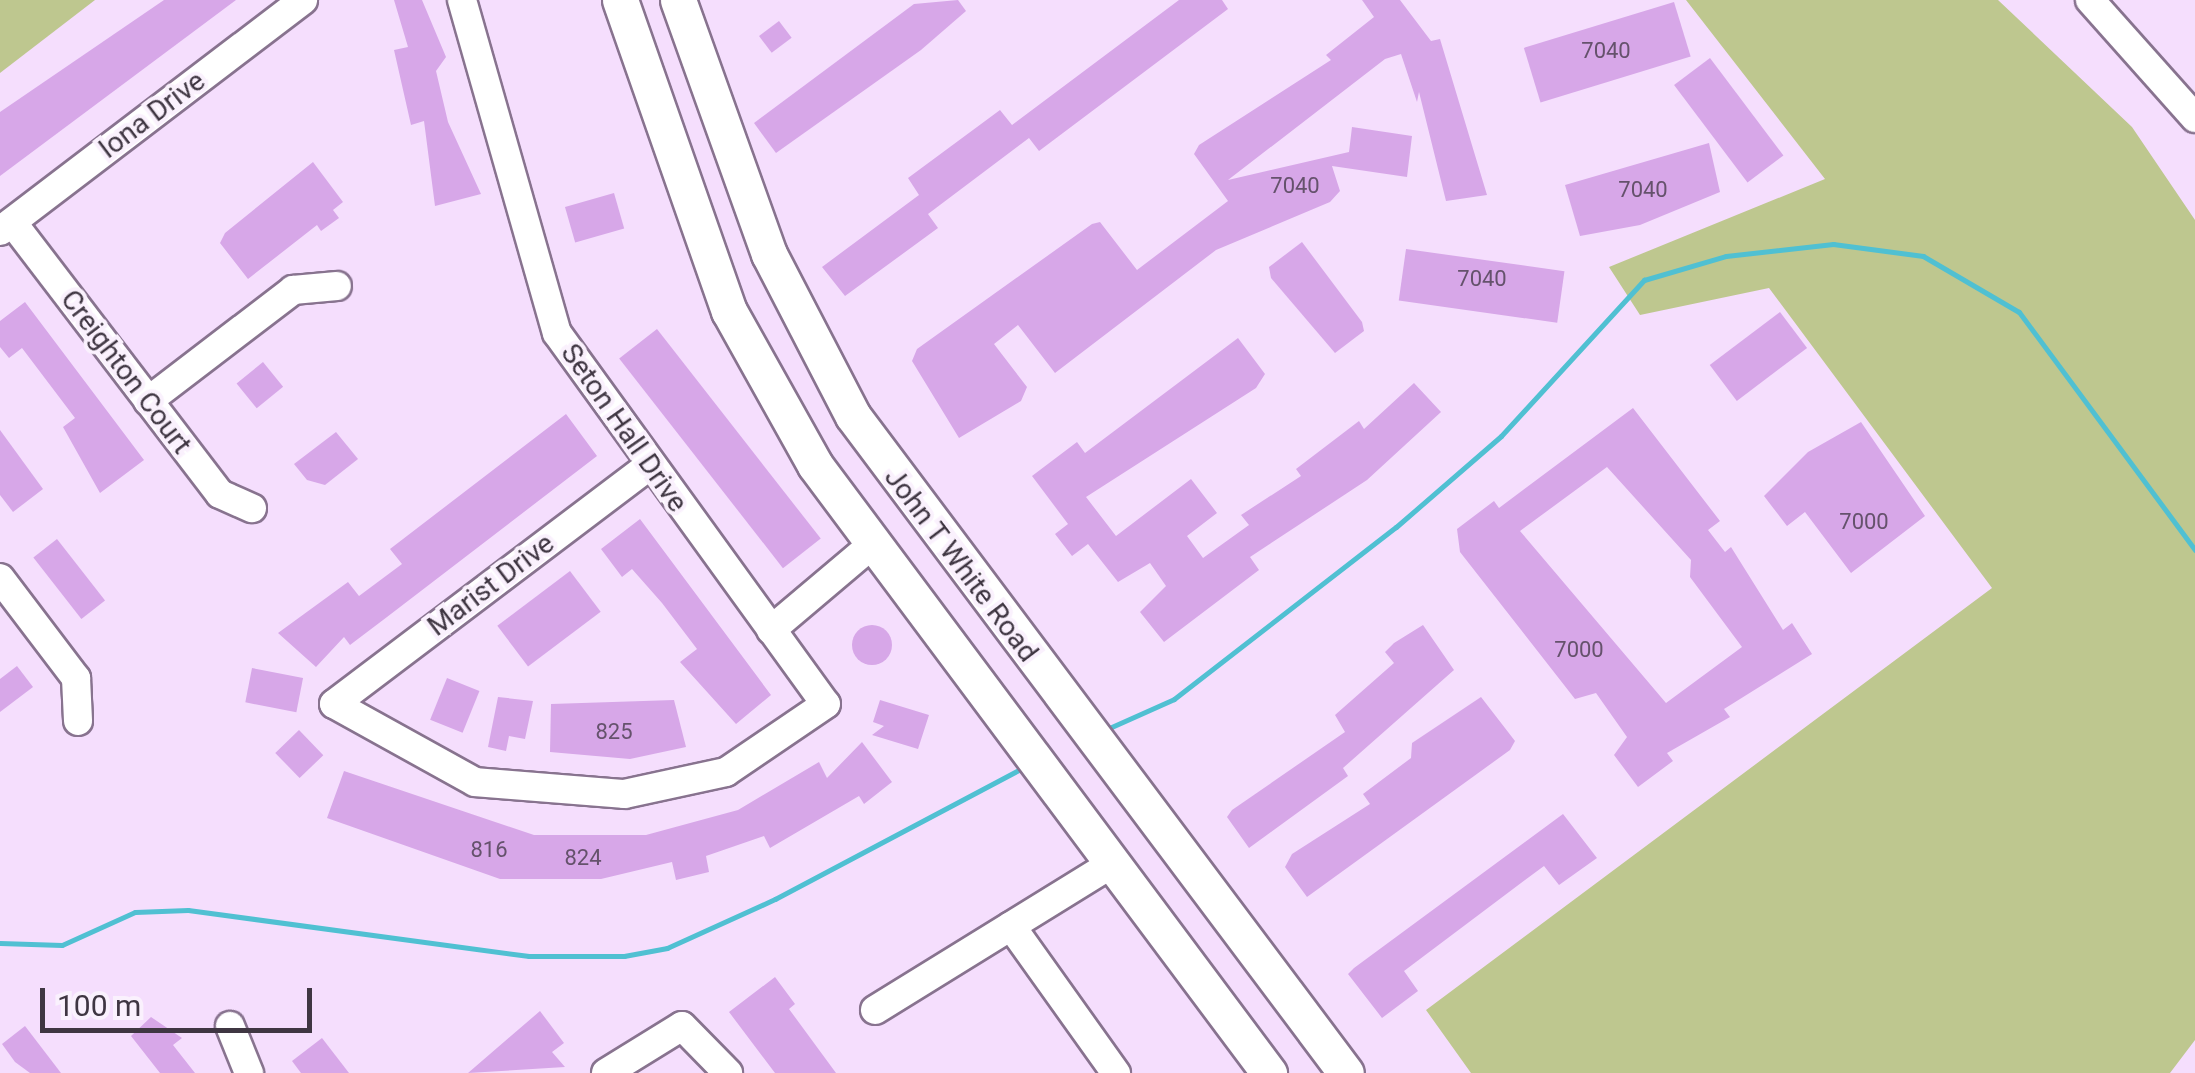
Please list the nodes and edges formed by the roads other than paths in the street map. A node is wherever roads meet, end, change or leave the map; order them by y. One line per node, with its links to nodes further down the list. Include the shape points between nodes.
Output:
1 (304, 0): 7 (street, Iona Drive)
2 (462, 0): 10 (street, Seton Hall Drive, via 556,333)
3 (620, 0): 13 (main road, John T White Road, via 729,311 815,465)
4 (678, 0): 12 (main road, John T White Road, via 769,254 853,416)
5 (2090, 0): 6 (street)
6 (2195, 118)
7 (6, 226): 9 (street, Creighton Court)
8 (337, 286): 9 (street, via 293,290)
9 (148, 401): 11 (street, Creighton Court, via 220,494)
10 (648, 466): 15 (street, Seton Hall Drive); 16 (street, Marist Drive, via 334,704 474,782 624,794 726,772)
11 (252, 508)
12 (916, 509): 13 (main road); 18 (main road, John T White Road)
13 (874, 543): 15 (street); 19 (main road, John T White Road)
14 (0, 578): 17 (street, via 76,678)
15 (771, 630): 16 (street, Seton Hall Drive)
16 (826, 704)
17 (78, 722)
18 (1159, 828): 19 (main road); 28 (main road, John T White Road)
19 (1114, 863): 20 (street); 27 (main road, John T White Road)
20 (1011, 926): 21 (street); 26 (street)
21 (875, 1010)
22 (230, 1026): 23 (street)
23 (249, 1073)
24 (606, 1073): 25 (street, via 682,1026)
25 (728, 1073)
26 (1116, 1073)
27 (1269, 1073)
28 (1346, 1073)

